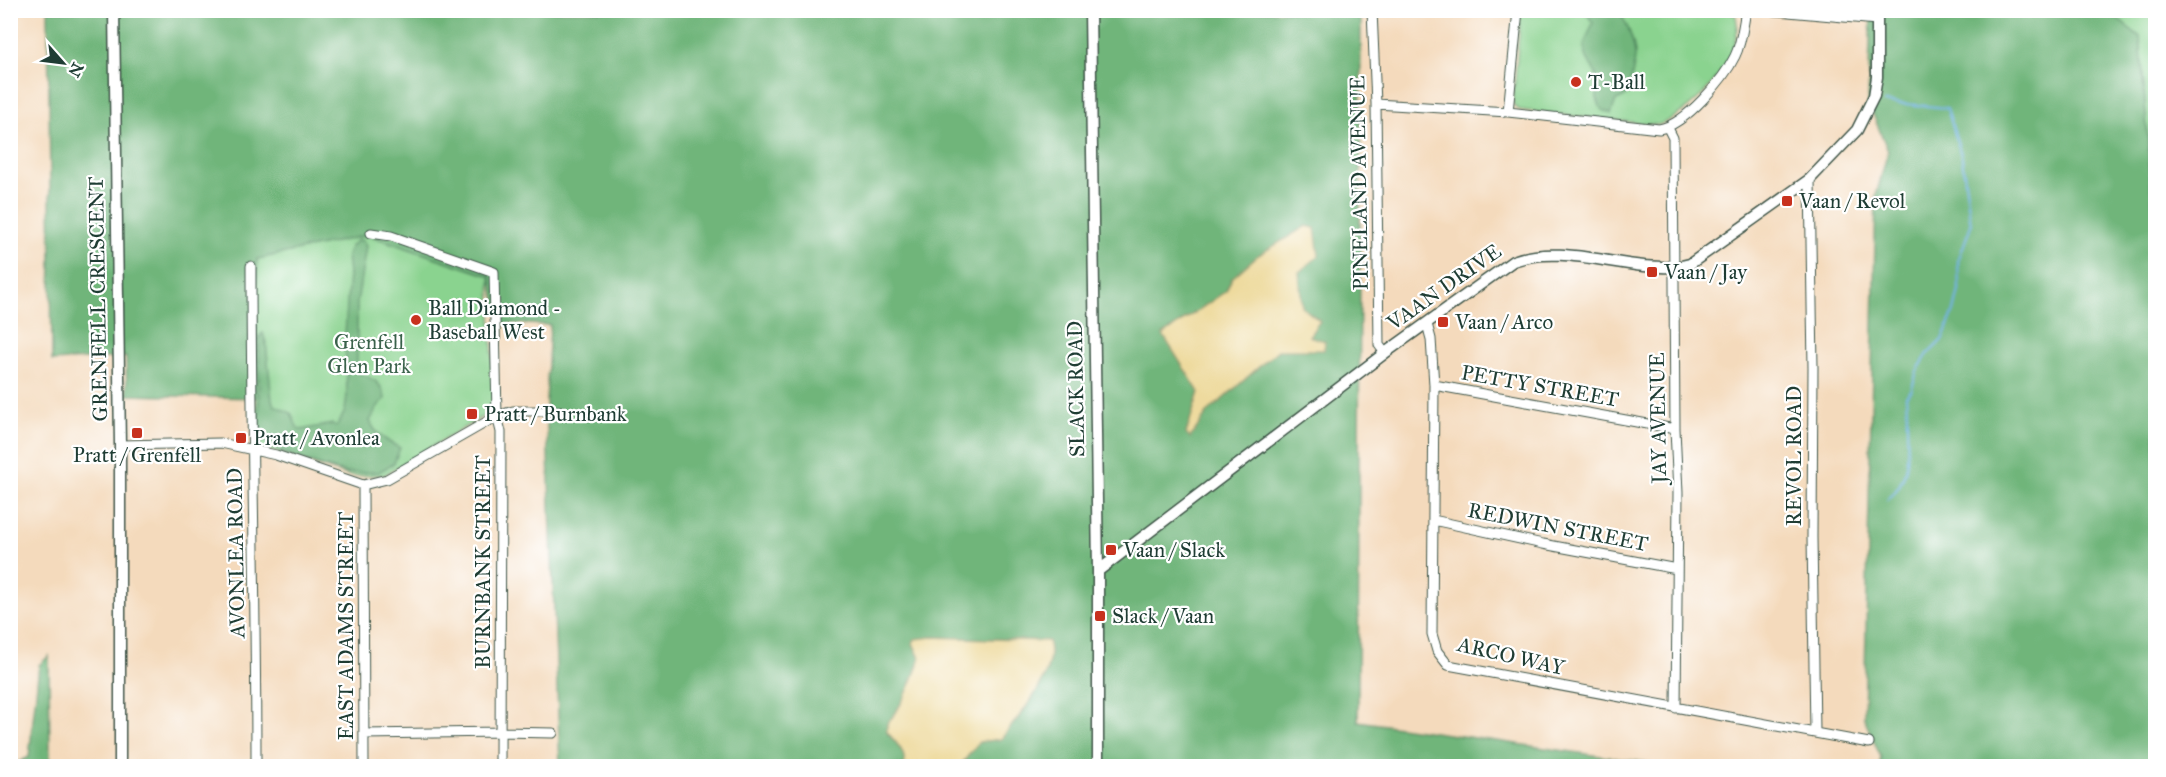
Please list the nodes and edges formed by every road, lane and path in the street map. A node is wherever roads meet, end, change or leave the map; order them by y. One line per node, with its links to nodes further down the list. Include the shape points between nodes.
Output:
1 (114, 10): 21 (street, GRENFELL CRESCENT)
2 (1090, 10): 26 (street, SLACK ROAD)
3 (1372, 10): 8 (street, PINELAND AVENUE)
4 (1518, 10): 9 (street)
5 (1746, 10): 10 (street, via 1729,68 1690,111)
6 (1766, 10): 7 (street)
7 (1877, 15): 11 (street, via 1874,96 1857,130)
8 (1376, 104): 9 (street); 16 (street, PINELAND AVENUE, via 1379,345)
9 (1508, 112): 10 (street)
10 (1668, 128): 14 (street, JAY AVENUE, via 1673,138)
11 (1810, 179): 14 (street, via 1690,264); 29 (street, REVOL ROAD)
12 (371, 233): 19 (street, BURNBANK STREET, via 391,236 494,272)
13 (251, 266): 22 (street, AVONLEA ROAD)
14 (1675, 269): 15 (street, VAAN DRIVE, via 1579,256 1530,255 1513,261); 20 (street, JAY AVENUE)
15 (1426, 324): 16 (street, VAAN DRIVE); 17 (street, ARCO WAY, via 1431,339)
16 (1384, 353): 26 (street, VAAN DRIVE)
17 (1434, 385): 20 (street, PETTY STREET); 24 (street, ARCO WAY)
18 (561, 411): 19 (street, via 513,411)
19 (497, 416): 23 (street, via 387,479); 28 (street, BURNBANK STREET, via 501,432)
20 (1675, 429): 25 (street, JAY AVENUE)
21 (120, 445): 22 (street, via 221,443); 33 (street, GRENFELL CRESCENT)
22 (252, 449): 23 (street); 34 (street, AVONLEA ROAD)
23 (363, 484): 31 (street, EAST ADAMS STREET)
24 (1433, 520): 25 (street, REDWIN STREET); 27 (street, ARCO WAY, via 1432,634 1437,651 1449,665)
25 (1677, 568): 27 (street, JAY AVENUE)
26 (1098, 571): 37 (street, SLACK ROAD)
27 (1676, 708): 29 (street, ARCO WAY)
28 (500, 732): 30 (street); 31 (street); 36 (street, BURNBANK STREET)
29 (1815, 732): 32 (street, ARCO WAY)
30 (553, 733)
31 (364, 735): 35 (street, EAST ADAMS STREET)
32 (1869, 743)
33 (120, 766)
34 (256, 766)
35 (364, 766)
36 (500, 766)
37 (1098, 766)

